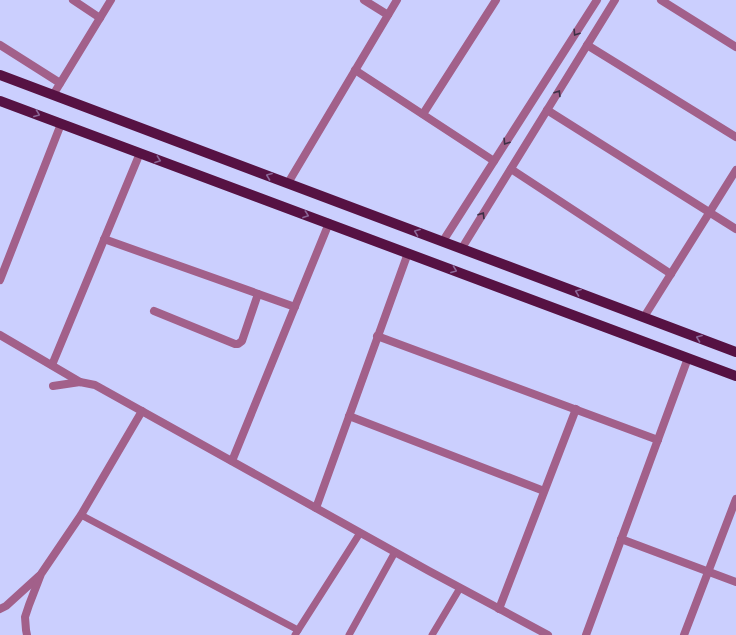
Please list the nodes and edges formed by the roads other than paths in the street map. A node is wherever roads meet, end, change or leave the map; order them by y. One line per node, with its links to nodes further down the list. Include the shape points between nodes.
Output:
1 (73, 0): 10 (street)
2 (111, 0): 10 (street)
3 (364, 0): 9 (street)
4 (397, 0): 9 (street)
5 (496, 0): 20 (street)
6 (597, 0): 24 (street, one-way to 24)
7 (615, 0): 12 (street)
8 (661, 0): 13 (street)
9 (388, 15): 14 (street)
10 (100, 18): 16 (street)
11 (0, 45): 16 (street)
12 (587, 45): 19 (street, one-way to 12); 22 (street)
13 (736, 47)
14 (355, 70): 20 (street); 27 (street)
15 (0, 75): 17 (main road)
16 (60, 83): 17 (street)
17 (53, 95): 27 (main road, one-way to 17)
18 (0, 101): 21 (main road, one-way to 21)
19 (547, 110): 25 (street); 28 (street)
20 (423, 114): 24 (street)
21 (61, 124): 23 (main road); 36 (street)
22 (736, 137)
23 (140, 153): 29 (main road, one-way to 29); 31 (street)
24 (494, 161): 32 (street)
25 (511, 169): 33 (street, one-way to 25); 35 (street)
26 (736, 170): 28 (street)
27 (288, 183): 32 (main road, one-way to 27)
28 (710, 213): 30 (street); 35 (street)
29 (329, 223): 34 (main road); 38 (street)
30 (736, 229)
31 (104, 239): 37 (street); 45 (street)
32 (443, 241): 33 (main road)
33 (462, 248): 40 (main road, one-way to 33)
34 (408, 253): 42 (street); 44 (main road, one-way to 44)
35 (671, 274): 40 (street)
36 (0, 280)
37 (258, 294): 38 (street); 39 (street, via 242,341 238,344)
38 (295, 307): 53 (street)
39 (154, 311)
40 (644, 317): 43 (main road, one-way to 40)
41 (0, 335): 45 (street)
42 (377, 336): 49 (street); 51 (street)
43 (736, 352)
44 (688, 358): 46 (main road); 52 (street)
45 (52, 365): 47 (street)
46 (736, 376)
47 (80, 382): 48 (street); 50 (street, via 95,385)
48 (53, 386)
49 (576, 409): 52 (street); 54 (street)
50 (142, 410): 53 (street); 57 (street)
51 (349, 416): 54 (street); 56 (street)
52 (658, 440): 59 (street)
53 (232, 461): 56 (street)
54 (544, 491): 66 (street)
55 (736, 499): 61 (street)
56 (316, 508): 58 (street)
57 (81, 515): 62 (street); 67 (lane)
58 (360, 533): 60 (street); 67 (lane)
59 (621, 539): 61 (street); 72 (street)
60 (395, 552): 64 (street); 69 (lane)
61 (708, 572): 63 (street); 73 (street)
62 (41, 574): 65 (street); 68 (street, via 25,617)
63 (736, 582)
64 (460, 588): 66 (street); 70 (lane)
65 (0, 609)
66 (499, 609): 71 (street)
67 (297, 632)
68 (27, 635)
69 (349, 635)
70 (432, 635)
71 (548, 635)
72 (586, 635)
73 (684, 635)

